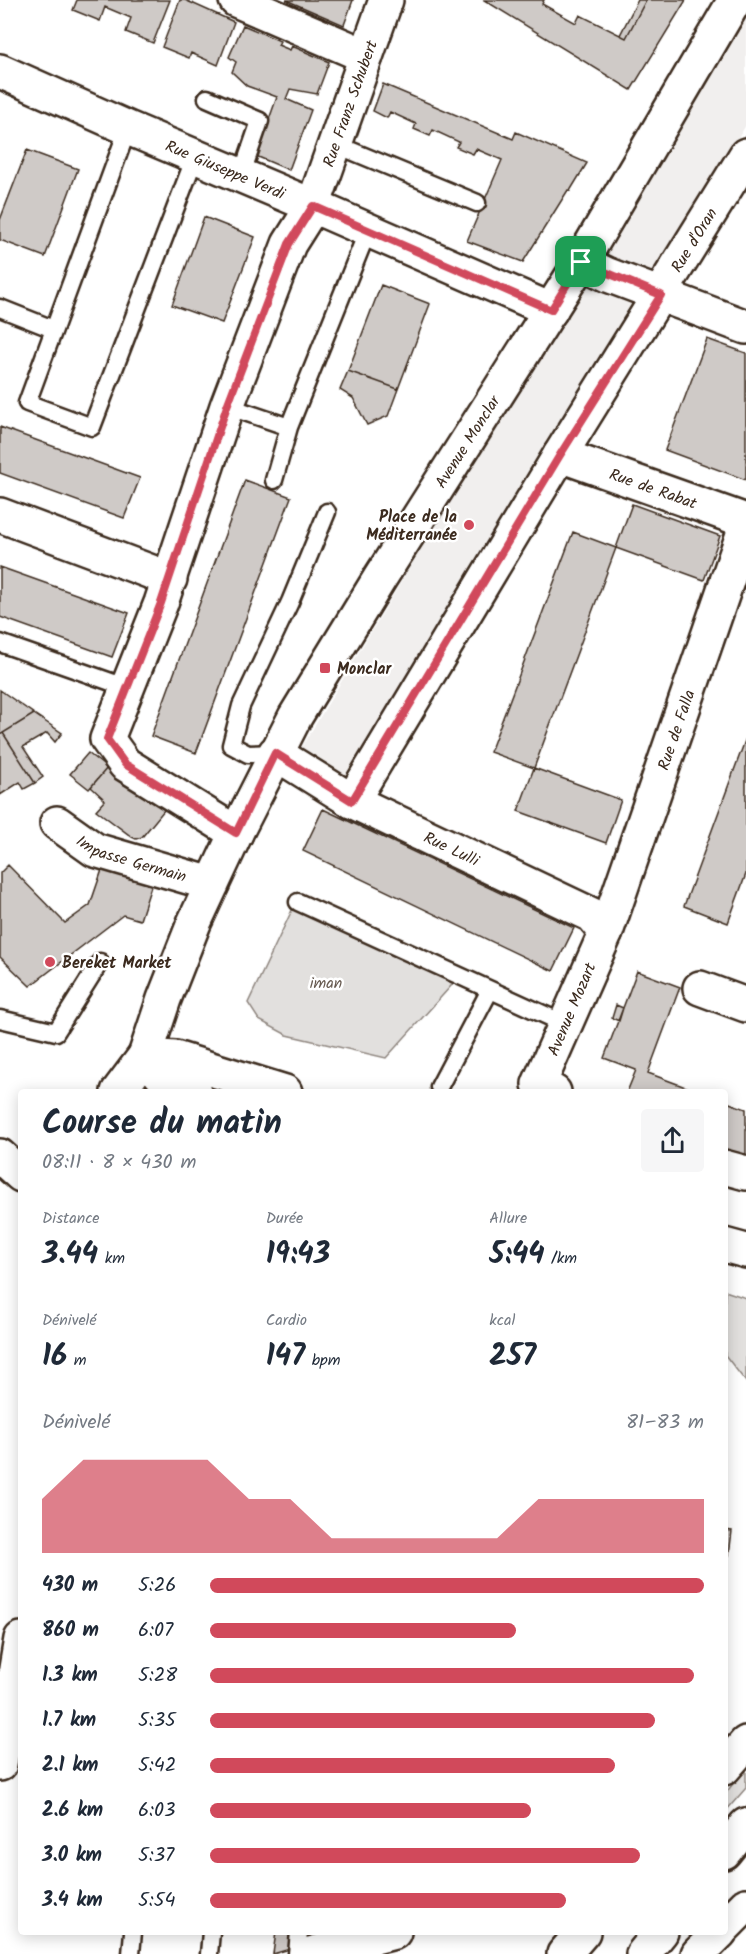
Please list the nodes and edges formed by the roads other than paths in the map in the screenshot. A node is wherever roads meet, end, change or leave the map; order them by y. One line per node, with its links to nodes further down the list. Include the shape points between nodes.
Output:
1 (236, 0): 4 (street)
2 (386, 0): 4 (street, Rue Franz Schubert)
3 (735, 0): 15 (street, Avenue Monclar)
4 (366, 56): 8 (street, Rue Franz Schubert)
5 (0, 71): 7 (street, Rue Giuseppe Verdi)
6 (207, 98): 11 (lane, via 260,120)
7 (128, 128): 10 (street, Rue Giuseppe Verdi); 20 (lane)
8 (335, 144): 12 (lane); 13 (street, Rue Franz Schubert)
9 (746, 155): 16 (street, Rue d'Oran)
10 (195, 157): 11 (street, Rue Giuseppe Verdi); 20 (lane, via 92,427 27,403)
11 (241, 176): 13 (street, Rue Giuseppe Verdi)
12 (477, 203)
13 (313, 206): 14 (street, Rue Giuseppe Verdi); 21 (street, Rue Franz Schubert, via 289,244)
14 (368, 230): 18 (street, Rue Giuseppe Verdi); 22 (lane)
15 (581, 262): 16 (street); 18 (street, Avenue Monclar)
16 (661, 295): 19 (street); 23 (street, Rue d'Oran)
17 (0, 308): 20 (lane)
18 (551, 310): 32 (street, Avenue Monclar, via 380,578)
19 (746, 327)
20 (53, 329)
21 (227, 406): 22 (lane); 29 (street, Rue Franz Schubert)
22 (289, 427): 24 (lane)
23 (560, 455): 27 (street, Rue de Rabat); 33 (street, Rue d'Oran)
24 (274, 480)
25 (327, 512): 32 (lane, via 241,706 231,745 248,754)
26 (0, 515): 29 (street)
27 (746, 521)
28 (746, 526): 38 (street, Rue de Falla)
29 (170, 579): 31 (street, Rue Franz Schubert)
30 (0, 643): 31 (lane)
31 (128, 688): 35 (street, Rue Franz Schubert, via 107,739 119,756 125,764)
32 (275, 753): 33 (street, Rue Lulli); 35 (street, Avenue Monclar)
33 (352, 801): 38 (street, Rue Lulli, via 592,915)
34 (57, 823): 36 (street, Impasse Germain, via 95,849)
35 (236, 833): 36 (street, Avenue Monclar)
36 (212, 884): 45 (street, Avenue Monclar)
37 (298, 902): 41 (lane)
38 (601, 942): 44 (street, Avenue Mozart)
39 (100, 962): 43 (lane, via 56,1032)
40 (700, 988): 42 (street)
41 (490, 990): 44 (lane); 46 (lane)
42 (746, 1005)
43 (0, 1019)
44 (565, 1024): 51 (street, Avenue Mozart, via 539,1084)
45 (145, 1056): 47 (street, Avenue Monclar); 48 (street, Avenue Monclar); 49 (street, via 166,1081); 50 (street, via 175,1058)
46 (439, 1087)
47 (120, 1089)
48 (146, 1089)
49 (186, 1089)
50 (275, 1089)
51 (548, 1089)
52 (0, 1149): 53 (street)
53 (18, 1154)
54 (0, 1156): 56 (street)
55 (728, 1168): 57 (street)
56 (18, 1172)
57 (746, 1173)
58 (728, 1246): 59 (street)
59 (746, 1251)
60 (14, 1643): 63 (street)
61 (746, 1743): 62 (street)
62 (728, 1763)
63 (0, 1764)
64 (746, 1825): 65 (street)
65 (728, 1847)
66 (746, 1905): 67 (street)
67 (728, 1923)
68 (133, 1935): 76 (lane)
69 (211, 1935): 77 (lane)
70 (299, 1935): 78 (lane)
71 (378, 1935): 75 (street)
72 (580, 1935): 79 (street)
73 (659, 1935): 80 (street)
74 (717, 1935): 81 (street)
75 (329, 1944)
76 (131, 1954)
77 (209, 1954)
78 (297, 1954)
79 (564, 1954)
80 (643, 1954)
81 (698, 1954)

